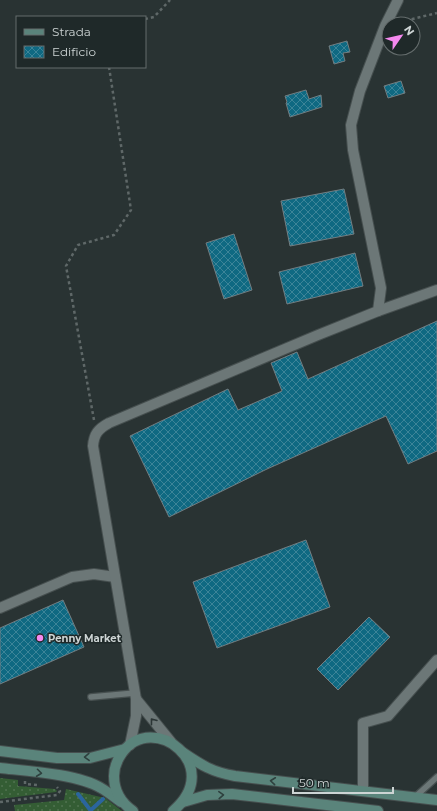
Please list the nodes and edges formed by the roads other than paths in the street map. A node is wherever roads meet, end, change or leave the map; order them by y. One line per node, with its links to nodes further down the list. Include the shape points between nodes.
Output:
1 (398, 0): 3 (street, via 360,91 351,125 353,150 382,288)
2 (437, 290): 3 (street)
3 (378, 311): 4 (street, via 123,417 96,432 93,446)
4 (115, 577): 5 (street, via 94,574 72,577); 7 (street)
5 (0, 608)
6 (437, 660): 15 (street, via 388,716 363,724)
7 (135, 696): 8 (lane); 9 (street, one-way to 7); 10 (street, via 136,716)
8 (91, 697)
9 (170, 742): 10 (main road, via 150,738); 12 (main road)
10 (127, 747): 11 (main road, one-way to 11, via 90,758 58,758); 19 (main road, via 117,759 114,784 118,796)
11 (0, 751)
12 (182, 752): 15 (main road, one-way to 12, via 223,774 201,766); 18 (main road, via 189,763 192,777 190,790)
13 (0, 768): 19 (main road, one-way to 19, via 56,775 91,784 100,787)
14 (437, 777): 16 (lane)
15 (363, 791): 16 (main road)
16 (416, 797): 17 (main road)
17 (437, 800)
18 (183, 802): 20 (main road); 21 (main road, one-way to 21, via 207,795 232,794)
19 (129, 808)
20 (173, 811)
21 (378, 811)

